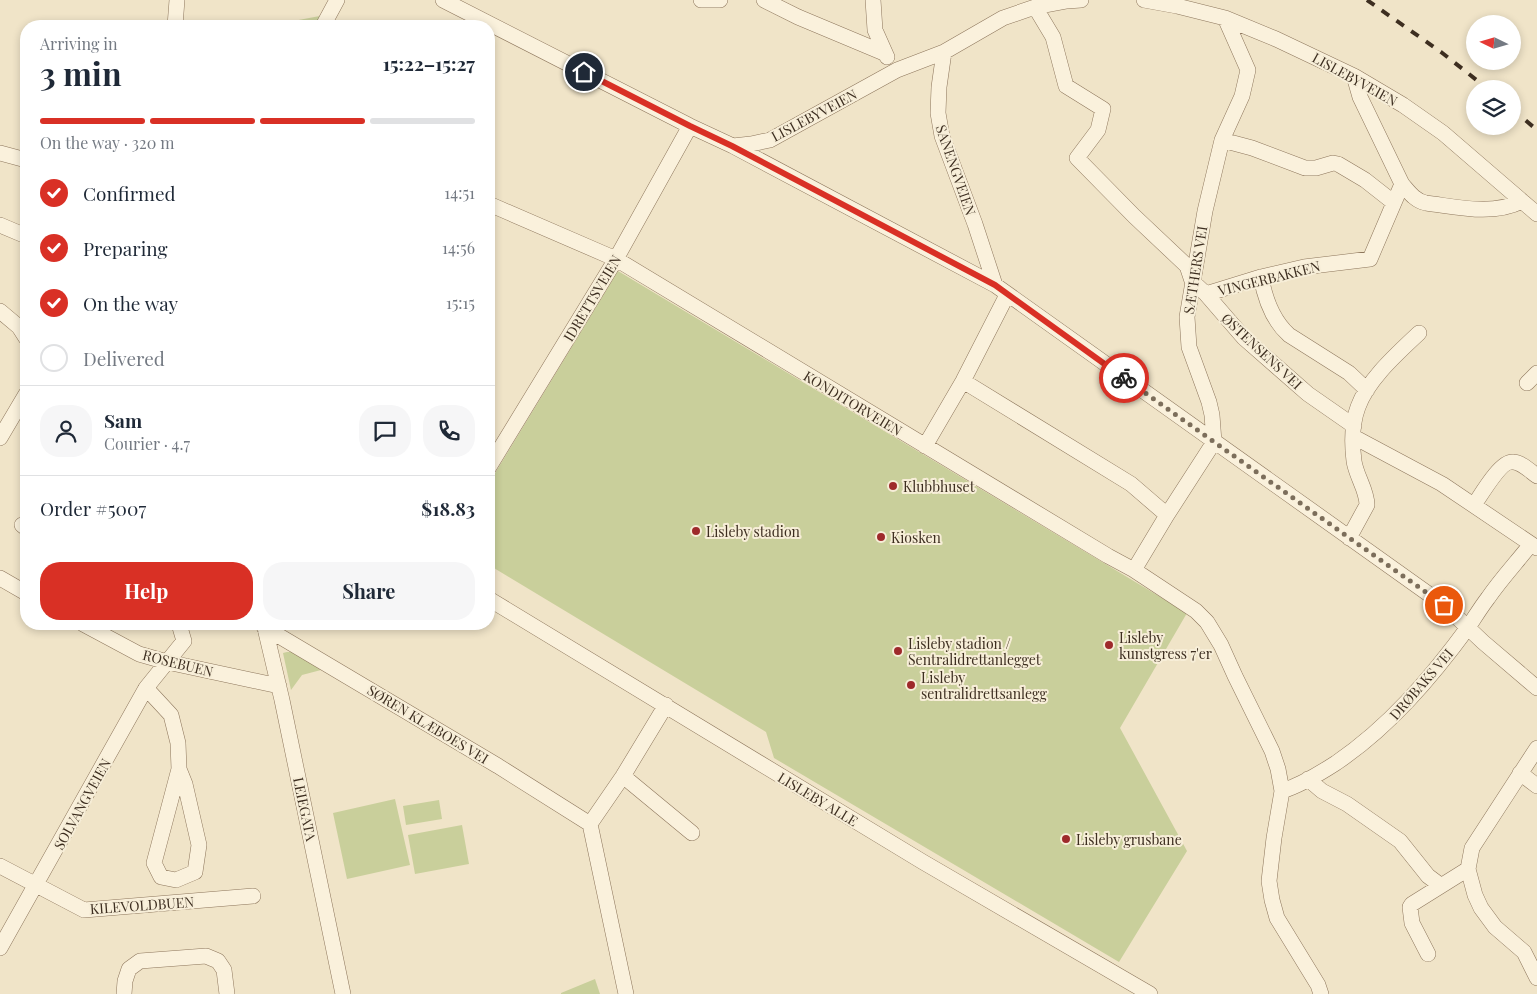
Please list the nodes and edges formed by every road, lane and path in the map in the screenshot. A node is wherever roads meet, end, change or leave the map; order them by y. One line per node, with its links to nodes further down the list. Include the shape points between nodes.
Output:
1 (177, 0): 12 (street)
2 (337, 0): 13 (street)
3 (442, 0): 14 (street)
4 (701, 0): 5 (street)
5 (720, 0)
6 (764, 0): 17 (street)
7 (873, 0): 17 (street, via 875,30)
8 (1081, 0): 10 (street, LISLEBYVEIEN)
9 (1144, 0): 11 (street, LISLEBYVEIEN)
10 (1035, 7): 16 (street, LISLEBYVEIEN, via 1003,18); 34 (street, ØSTENSENS VEI, via 1053,37 1066,86 1103,109 1098,130 1077,158 1186,266)
11 (1225, 18): 19 (street, LISLEBYVEIEN); 21 (street, SÆTHERS VEI, via 1248,70 1242,96)
12 (175, 20)
13 (326, 20)
14 (481, 20)
15 (495, 27): 20 (street)
16 (944, 52): 18 (street, LISLEBYVEIEN); 35 (street, SANENGVEIEN, via 938,87 942,136)
17 (884, 53): 18 (street)
18 (897, 70): 22 (street, LISLEBYVEIEN, via 770,140)
19 (1354, 76): 25 (street, via 1360,97); 26 (street, LISLEBYVEIEN, via 1443,133)
20 (690, 126): 22 (street); 32 (street, IDRETTSVEIEN)
21 (1222, 140): 27 (street, via 1305,168 1338,164); 34 (street, SÆTHERS VEI, via 1204,211)
22 (732, 146): 35 (street)
23 (0, 152): 24 (street)
24 (20, 158)
25 (1402, 184): 26 (street, via 1414,198 1426,204 1496,210); 27 (street, VINGERBAKKEN)
26 (1522, 201): 29 (street, LISLEBYVEIEN)
27 (1393, 202): 33 (street, VINGERBAKKEN, via 1370,259 1304,267)
28 (495, 207): 32 (street, KONDITORVEIEN)
29 (1537, 214)
30 (0, 225): 31 (street)
31 (20, 233)
32 (616, 259): 46 (street, IDRETTSVEIEN); 48 (street, KONDITORVEIEN)
33 (1261, 277): 36 (street, VINGERBAKKEN); 42 (street, via 1268,306 1282,329 1349,372)
34 (1192, 281): 36 (street, ØSTENSENS VEI); 47 (street, SÆTHERS VEI, via 1187,333 1209,402)
35 (995, 285): 37 (street)
36 (1206, 294): 44 (street, ØSTENSENS VEI, via 1244,338)
37 (1008, 295): 41 (street); 47 (street)
38 (1, 314): 39 (street)
39 (20, 329)
40 (1419, 333): 42 (street)
41 (963, 381): 48 (street); 51 (street, via 1131,484)
42 (1367, 390): 44 (street, via 1358,406)
43 (20, 404): 45 (street)
44 (1354, 432): 50 (street, ØSTENSENS VEI); 52 (street, via 1355,469 1367,505)
45 (0, 438)
46 (495, 441)
47 (1214, 442): 51 (street); 52 (street)
48 (926, 446): 54 (street, KONDITORVEIEN)
49 (1537, 476): 50 (street, via 1519,464 1508,462)
50 (1474, 505): 53 (street, ØSTENSENS VEI)
51 (1167, 515): 54 (street)
52 (1349, 538): 58 (street, via 1444,605)
53 (1534, 546): 58 (street, DRØBAKS VEI, via 1488,598)
54 (1134, 570): 74 (street, KONDITORVEIEN, via 1196,611 1207,622 1272,751)
55 (0, 578): 56 (street)
56 (20, 590)
57 (495, 603): 67 (street, LISLEBY ALLE)
58 (1468, 627): 66 (street); 72 (street, DRØBAKS VEI, via 1392,719 1350,753)
59 (95, 630): 63 (street, ROSEBUEN, via 138,654)
60 (181, 630): 63 (street, SOLVANGVEIEN, via 184,641)
61 (265, 630): 64 (street, LEIEGATA)
62 (272, 630): 75 (street, SØREN KLÆBOES VEI)
63 (167, 662): 64 (street, ROSEBUEN); 65 (street, SOLVANGVEIEN)
64 (279, 686): 88 (street, LEIEGATA)
65 (146, 688): 69 (street, KILEVOLDBUEN, via 171,715 178,743); 79 (street, SOLVANGVEIEN)
66 (1537, 688)
67 (666, 705): 71 (street); 90 (street, LISLEBY ALLE, via 923,862)
68 (1537, 748): 70 (street)
69 (179, 769): 69 (street, KILEVOLDBUEN, via 154,863 161,877 176,880 195,872 199,844)
70 (1520, 773): 73 (street); 78 (street, via 1472,848)
71 (623, 776): 75 (street); 76 (street)
72 (1308, 779): 74 (street, DRØBAKS VEI); 80 (street, via 1400,840 1428,876)
73 (1537, 786)
74 (1282, 791): 91 (street, via 1269,881 1272,900 1277,918)
75 (590, 824): 89 (street)
76 (692, 833)
77 (0, 866): 79 (street, KILEVOLDBUEN)
78 (1468, 869): 80 (street); 83 (street, via 1475,895 1489,919 1500,932)
79 (36, 885): 81 (street, KILEVOLDBUEN, via 84,910); 82 (street, SOLVANGVEIEN)
80 (1440, 885): 84 (street, via 1412,904 1409,911)
81 (253, 896)
82 (0, 948)
83 (1531, 950): 85 (street)
84 (1428, 954)
85 (1537, 978)
86 (124, 994): 87 (street, via 129,969 140,961 206,956 218,961 224,970)
87 (227, 994)
88 (343, 994)
89 (626, 994)
90 (1150, 994)
91 (1321, 994)

